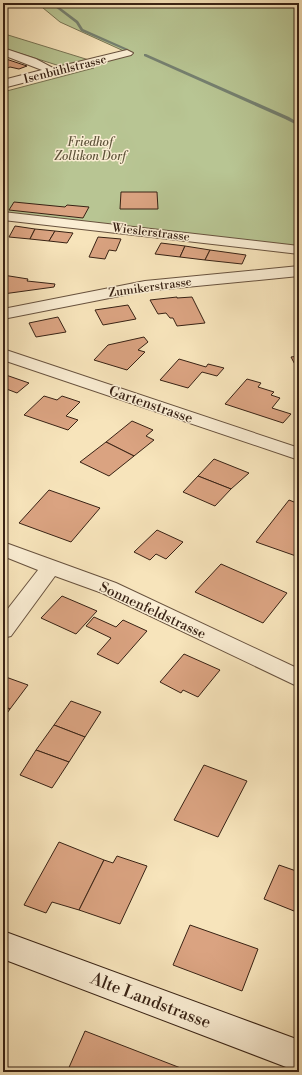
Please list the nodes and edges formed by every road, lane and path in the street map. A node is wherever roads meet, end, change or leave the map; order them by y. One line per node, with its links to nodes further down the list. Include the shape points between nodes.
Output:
1 (3, 51): 3 (street, via 40,65 48,70)
2 (127, 52): 3 (street, Isenbühlstrasse)
3 (47, 74): 4 (street, Isenbühlstrasse)
4 (3, 84)
5 (3, 216): 6 (street, Wieslerstrasse)
6 (299, 250)
7 (299, 271): 8 (street, Zumikerstrasse, via 145,286)
8 (3, 314)
9 (3, 354): 10 (street, Gartenstrasse)
10 (299, 454)
11 (3, 549): 12 (street, Sonnenfeldstrasse)
12 (52, 566): 13 (street); 14 (street, Sonnenfeldstrasse, via 109,588)
13 (3, 630)
14 (299, 679)
15 (3, 945): 16 (main road, Alte Landstrasse)
16 (299, 1056)

